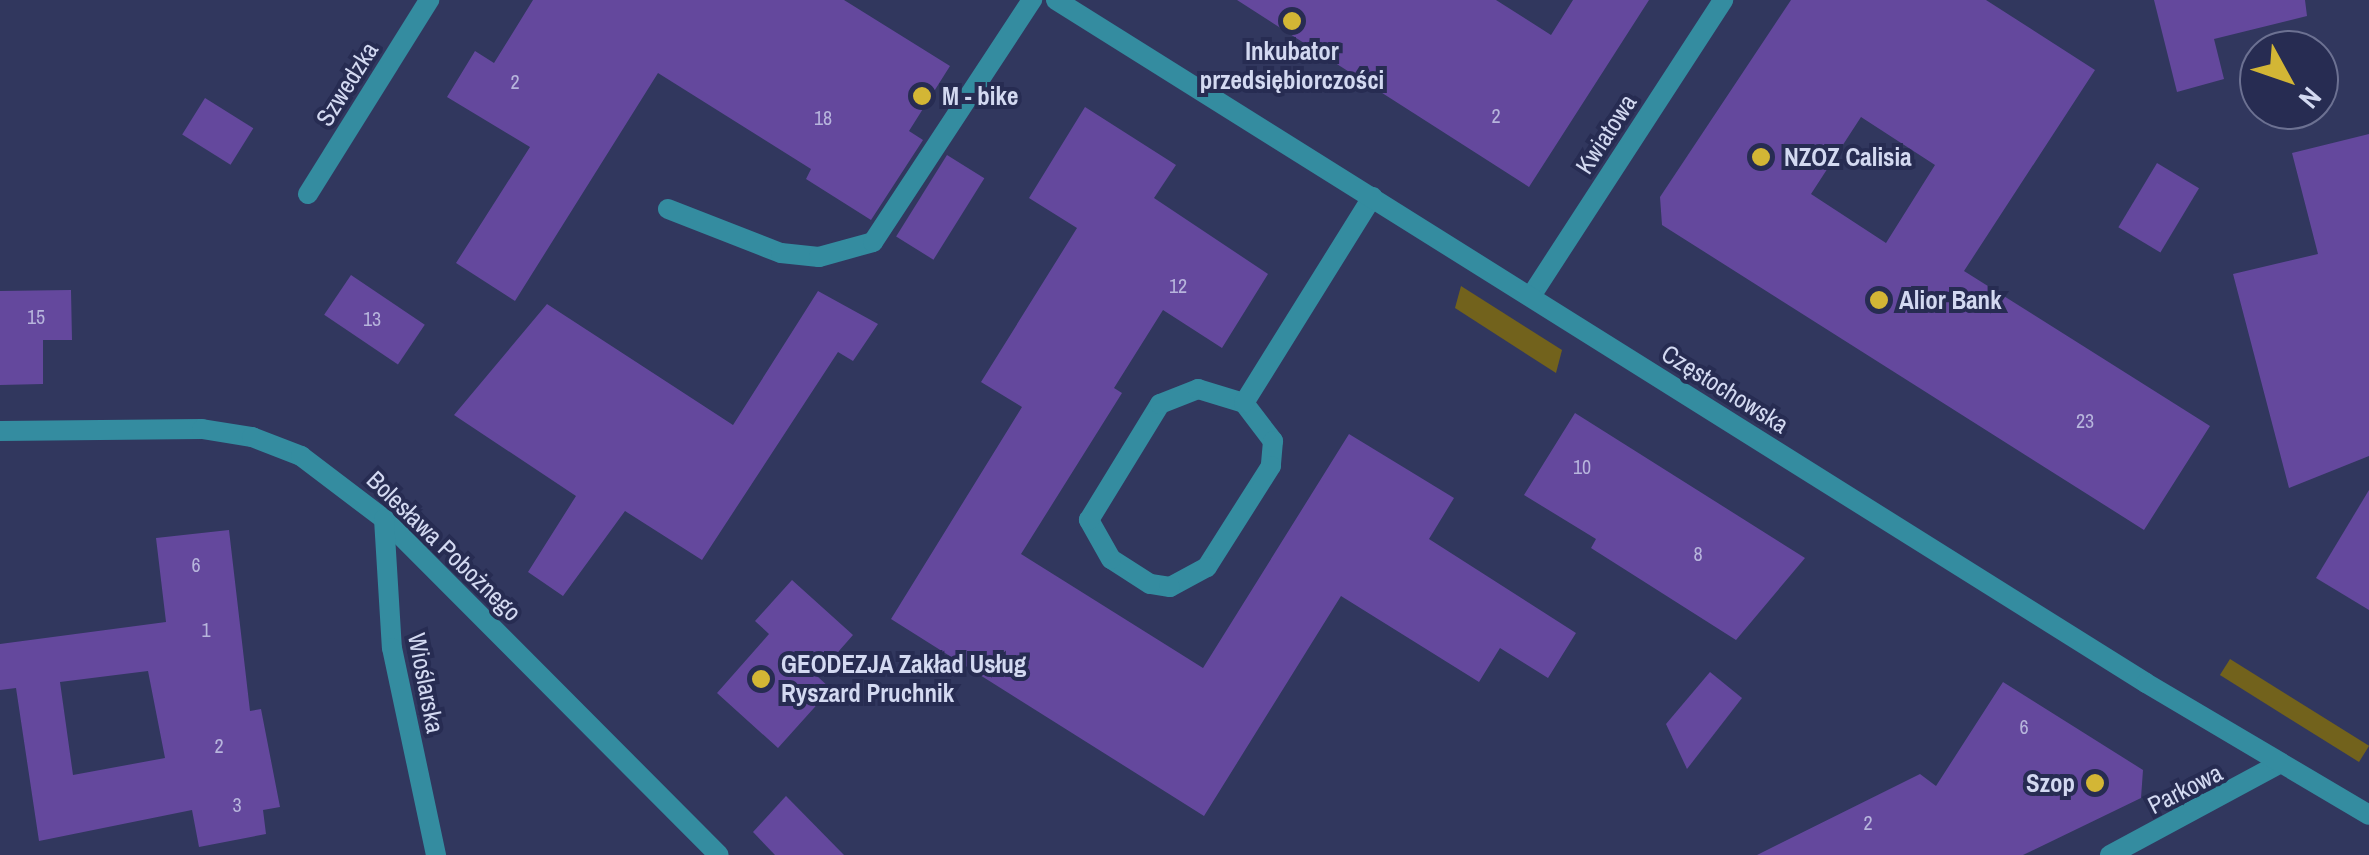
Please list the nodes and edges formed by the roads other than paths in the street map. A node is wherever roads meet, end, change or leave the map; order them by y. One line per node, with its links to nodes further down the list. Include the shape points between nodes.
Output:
1 (429, 0): 5 (street, Szwedzka)
2 (1032, 0): 7 (street, via 873,242 819,258 781,253)
3 (1056, 0): 6 (street, Częstochowska)
4 (1723, 0): 8 (street, Kwiatowa)
5 (308, 194)
6 (1372, 198): 8 (street, Częstochowska); 9 (street)
7 (668, 208)
8 (1531, 296): 12 (street, Częstochowska)
9 (1244, 403): 9 (street, via 1198,389 1160,404 1089,520 1111,559 1150,584 1170,587 1207,567 1271,466 1273,441)
10 (0, 431): 11 (street, Bolesława Pobożnego, via 144,427 252,437 315,464)
11 (384, 519): 14 (street, Wioślarska, via 392,648); 15 (street, Bolesława Pobożnego)
12 (2281, 764): 13 (street, Częstochowska); 16 (street, Parkowa)
13 (2369, 815)
14 (436, 855)
15 (719, 855)
16 (2110, 855)

